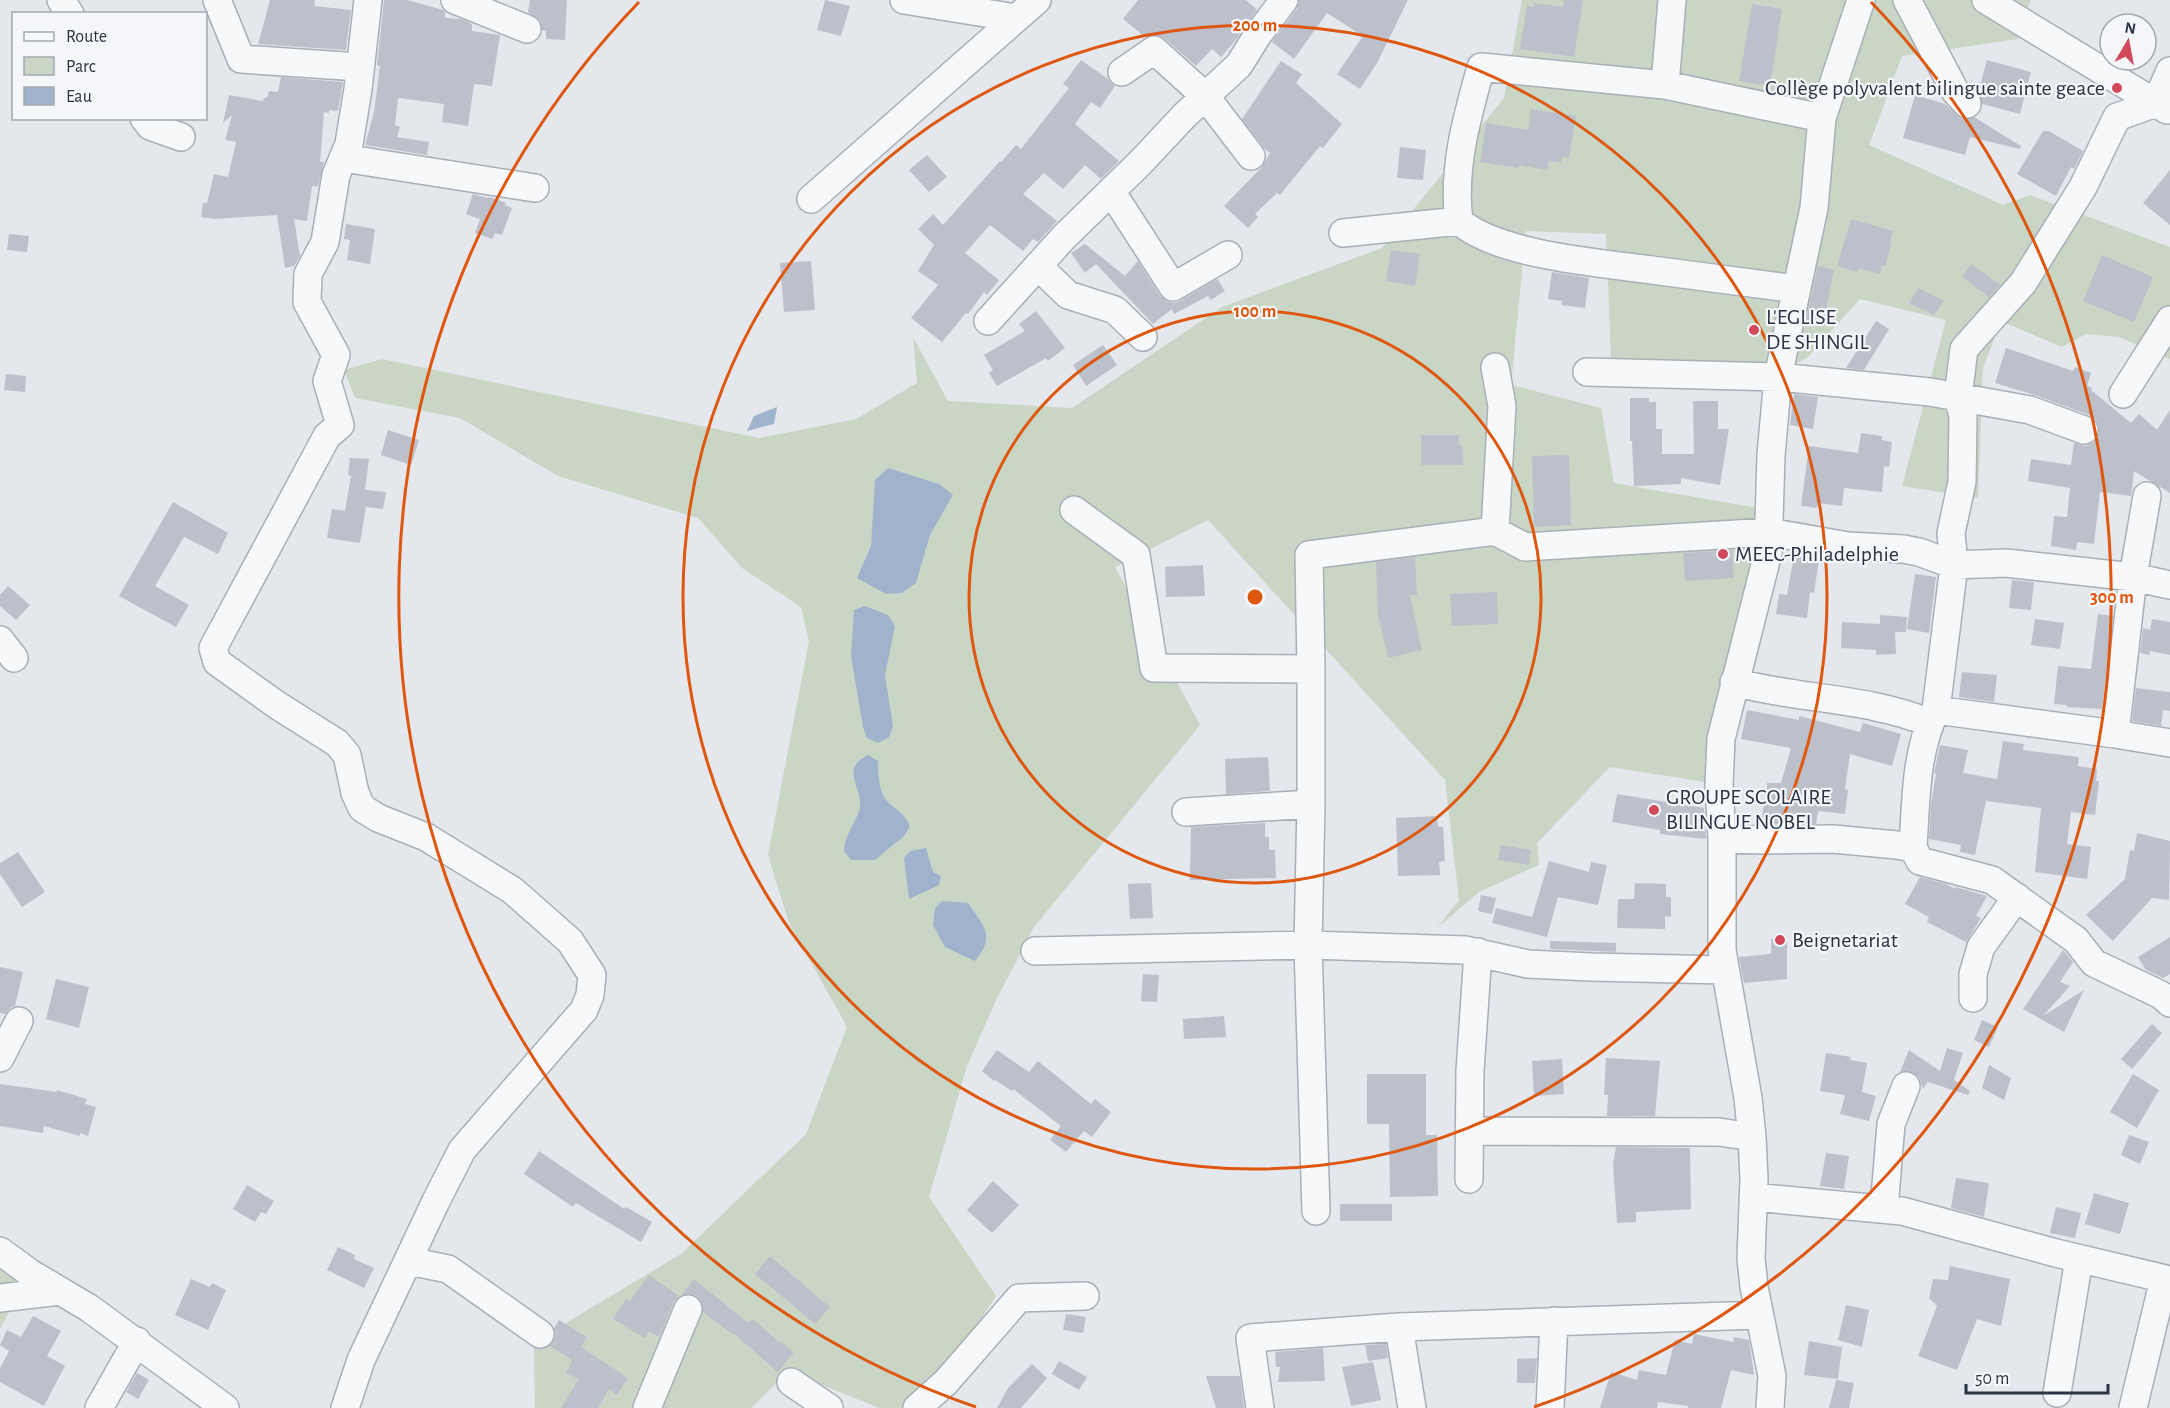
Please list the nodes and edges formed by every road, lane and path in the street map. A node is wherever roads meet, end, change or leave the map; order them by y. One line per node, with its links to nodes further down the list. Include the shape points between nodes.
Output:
1 (217, 0): 13 (street, via 241,59)
2 (368, 0): 13 (street)
3 (455, 0): 12 (street)
4 (904, 0): 11 (street)
5 (1037, 0): 11 (street)
6 (1284, 0): 17 (street, via 1239,65)
7 (1672, 0): 16 (street)
8 (1861, 0): 20 (street)
9 (1907, 0): 18 (street, via 1955,91)
10 (2000, 4): 19 (street)
11 (1016, 18): 27 (street)
12 (527, 29)
13 (359, 67): 24 (street, via 349,144)
14 (2170, 71): 19 (street)
15 (1122, 72): 17 (street, via 1154,50)
16 (1665, 84): 20 (street); 28 (street, via 1481,67 1460,158 1456,197)
17 (1204, 96): 23 (street); 26 (street)
18 (1967, 104)
19 (2163, 108): 40 (street, via 2117,117 2083,187 2023,283 1964,349)
20 (1822, 118): 32 (street, via 1814,208)
21 (146, 120): 22 (street, via 150,126)
22 (181, 137)
23 (1251, 156)
24 (343, 158): 25 (street); 76 (street, via 336,174 325,242 308,274 307,302 336,355 327,381 340,425 327,436 213,648 217,662 337,743 347,755 362,808 426,837 512,890 570,941 592,975 584,1010 462,1150)
25 (535, 188)
26 (1112, 191): 30 (street, via 1173,287); 31 (street)
27 (811, 199)
28 (1459, 221): 29 (street); 32 (street, via 1494,241 1560,258)
29 (1343, 233)
30 (1228, 255)
31 (1038, 266): 34 (street); 35 (street, via 1068,295 1115,310)
32 (1796, 289): 38 (street)
33 (2170, 320): 39 (street)
34 (988, 321)
35 (1143, 337)
36 (1496, 368): 44 (street, via 1502,406)
37 (1587, 372): 38 (street)
38 (1778, 377): 40 (street); 45 (street)
39 (2124, 394)
40 (1958, 397): 41 (street, via 2030,410); 46 (street, via 1963,416 1962,482 1951,533)
41 (2084, 430)
42 (2147, 496): 47 (street)
43 (1074, 510): 49 (street, via 1136,555 1154,668)
44 (1495, 531): 45 (street, via 1525,547); 49 (street, via 1309,555)
45 (1769, 531): 46 (street, via 1848,546 1919,552); 50 (street, via 1768,553)
46 (1954, 565): 47 (street, via 2006,563); 51 (street)
47 (2133, 577): 48 (street); 52 (street)
48 (2170, 585)
49 (1311, 669): 54 (street)
50 (1734, 682): 51 (street); 56 (street, via 1721,739)
51 (1933, 716): 52 (street); 57 (street, via 1920,763)
52 (2115, 734): 53 (street)
53 (2170, 743)
54 (1311, 804): 55 (street); 59 (street)
55 (1186, 812)
56 (1722, 839): 57 (street, via 1833,839); 62 (street)
57 (1913, 848): 58 (street, via 1920,861 1992,880)
58 (2017, 897): 63 (street, via 1980,947 1973,974); 64 (street, via 2076,940 2094,963)
59 (1308, 945): 60 (street); 61 (street); 73 (street)
60 (1035, 951)
61 (1478, 952): 62 (street, via 1528,964); 68 (street)
62 (1724, 970): 69 (street)
63 (1973, 998)
64 (2170, 1003)
65 (19, 1021): 66 (street)
66 (0, 1058)
67 (1906, 1086): 72 (street, via 1891,1124)
68 (1469, 1131): 69 (street, via 1719,1132); 70 (street)
69 (1752, 1137): 71 (street)
70 (1469, 1179)
71 (1753, 1197): 72 (street); 82 (street, via 1751,1258)
72 (1884, 1209): 75 (street)
73 (1316, 1211)
74 (0, 1251): 78 (street)
75 (2079, 1259): 77 (street); 88 (street)
76 (409, 1261): 85 (street, via 448,1269); 91 (street, via 361,1360)
77 (2167, 1280): 99 (street)
78 (60, 1291): 80 (street); 86 (street)
79 (1085, 1296): 94 (street, via 1019,1298 946,1382)
80 (0, 1298)
81 (688, 1309): 92 (street)
82 (1759, 1315): 83 (street); 98 (street, via 1772,1376)
83 (1554, 1321): 84 (street); 97 (street)
84 (1399, 1327): 95 (street, via 1250,1338); 96 (street)
85 (540, 1334)
86 (137, 1341): 89 (street); 90 (street)
87 (791, 1382): 93 (street)
88 (2057, 1393)
89 (99, 1408)
90 (225, 1408)
91 (345, 1408)
92 (647, 1408)
93 (829, 1408)
94 (917, 1408)
95 (1260, 1408)
96 (1412, 1408)
97 (1550, 1408)
98 (1770, 1408)
99 (2133, 1408)

